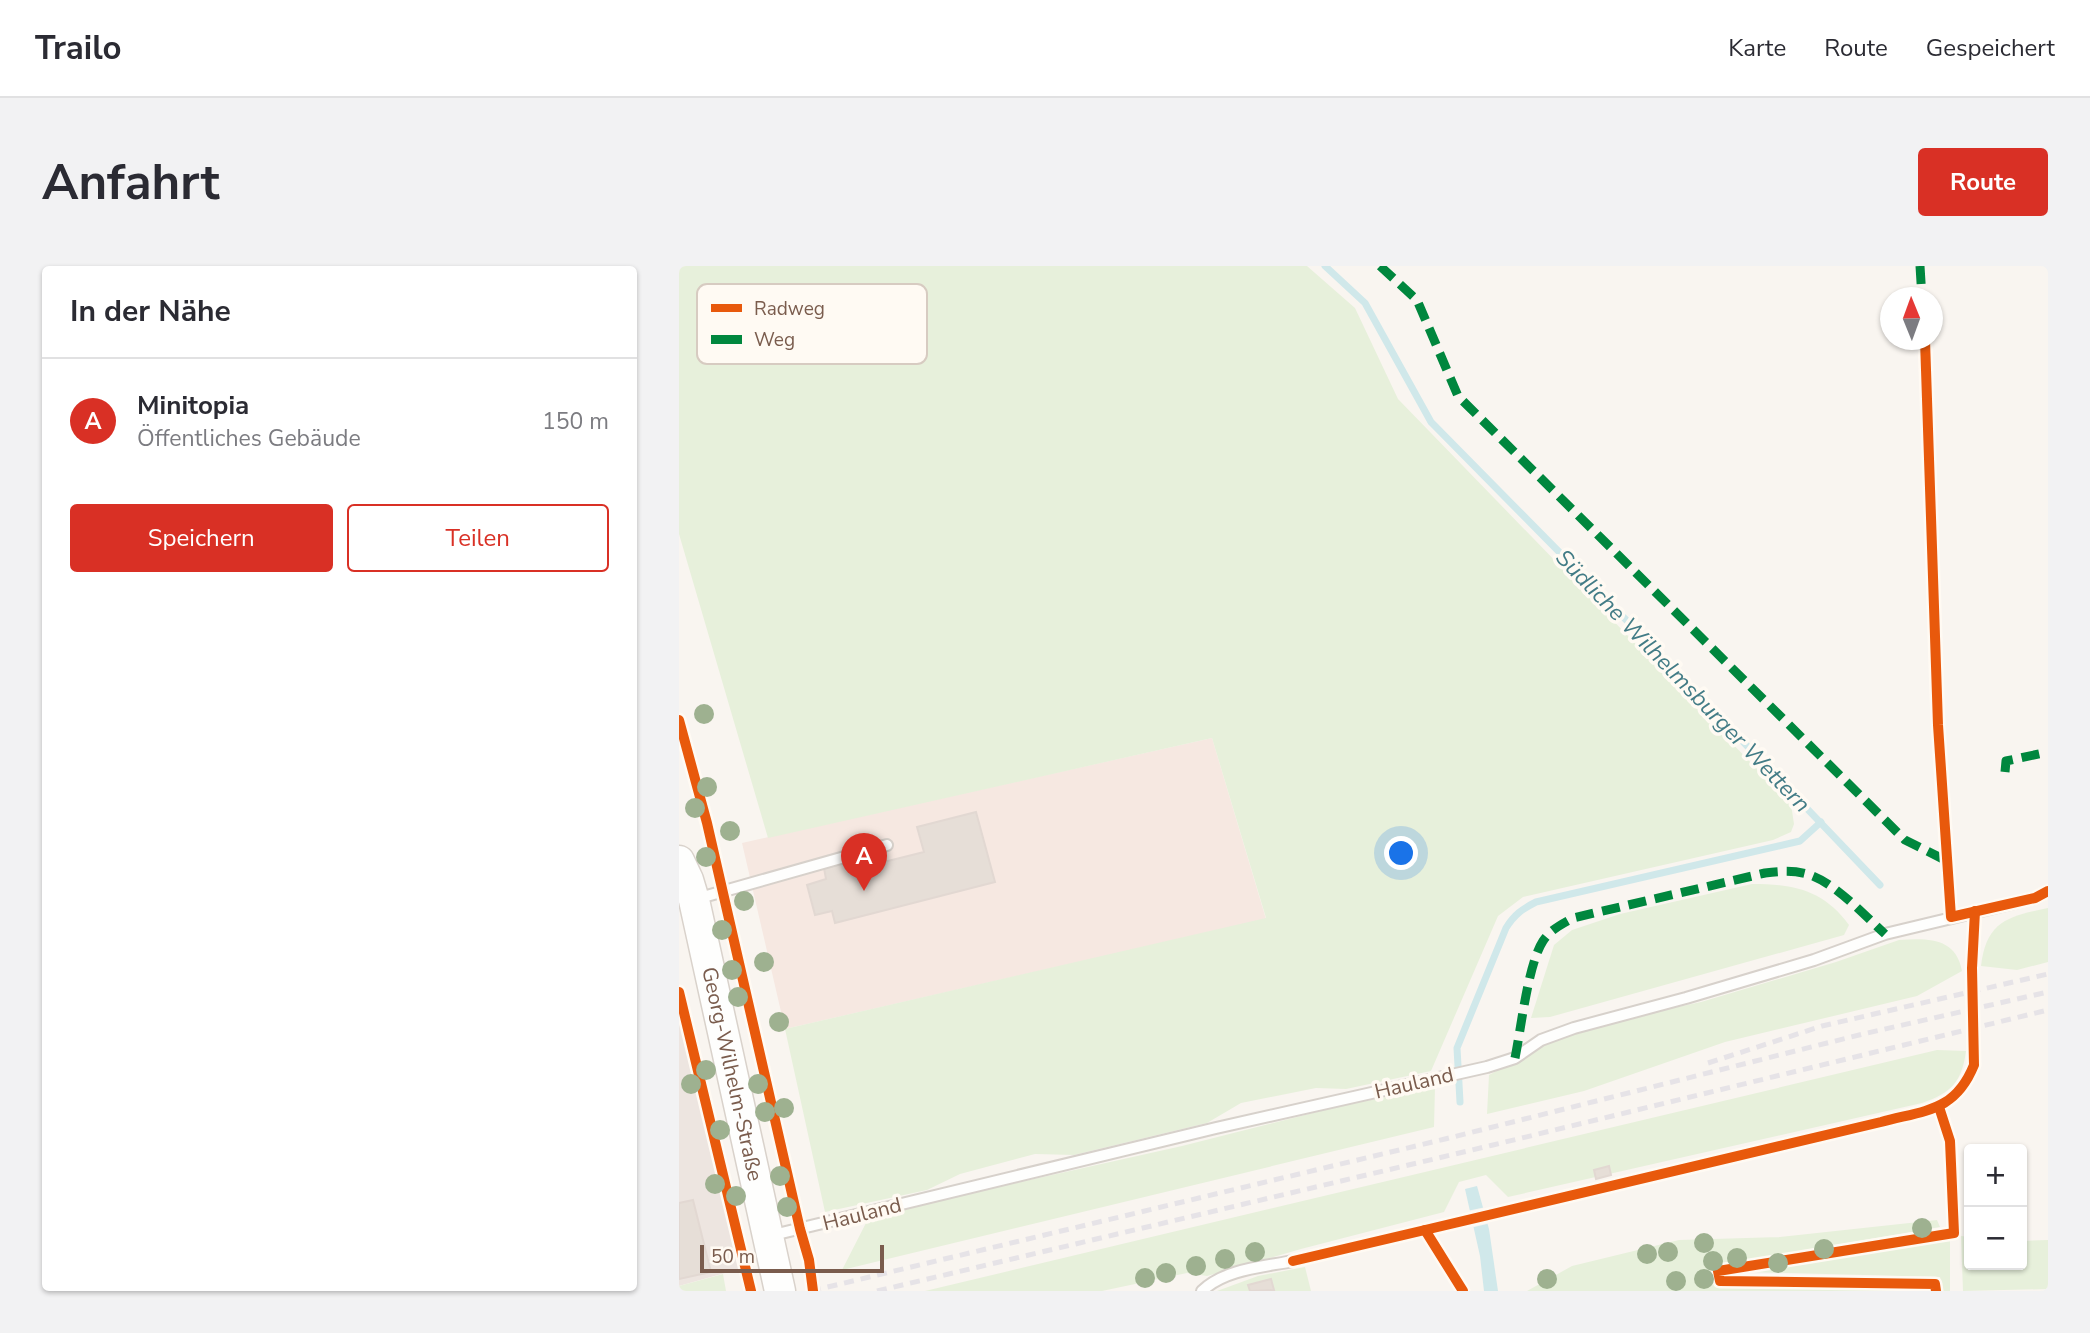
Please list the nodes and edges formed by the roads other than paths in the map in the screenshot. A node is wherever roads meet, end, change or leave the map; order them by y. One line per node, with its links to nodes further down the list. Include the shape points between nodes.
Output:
1 (887, 845): 4 (lane)
2 (679, 861): 4 (main road, Georg-Wilhelm-Straße)
3 (2048, 891): 5 (lane, Hauland, via 1885,934 1814,960 1574,1028 1487,1067)
4 (694, 900): 5 (main road, Georg-Wilhelm-Straße)
5 (767, 1236): 7 (main road, Georg-Wilhelm-Straße)
6 (1293, 1261): 8 (lane, via 1226,1275)
7 (780, 1291)
8 (1202, 1291)

